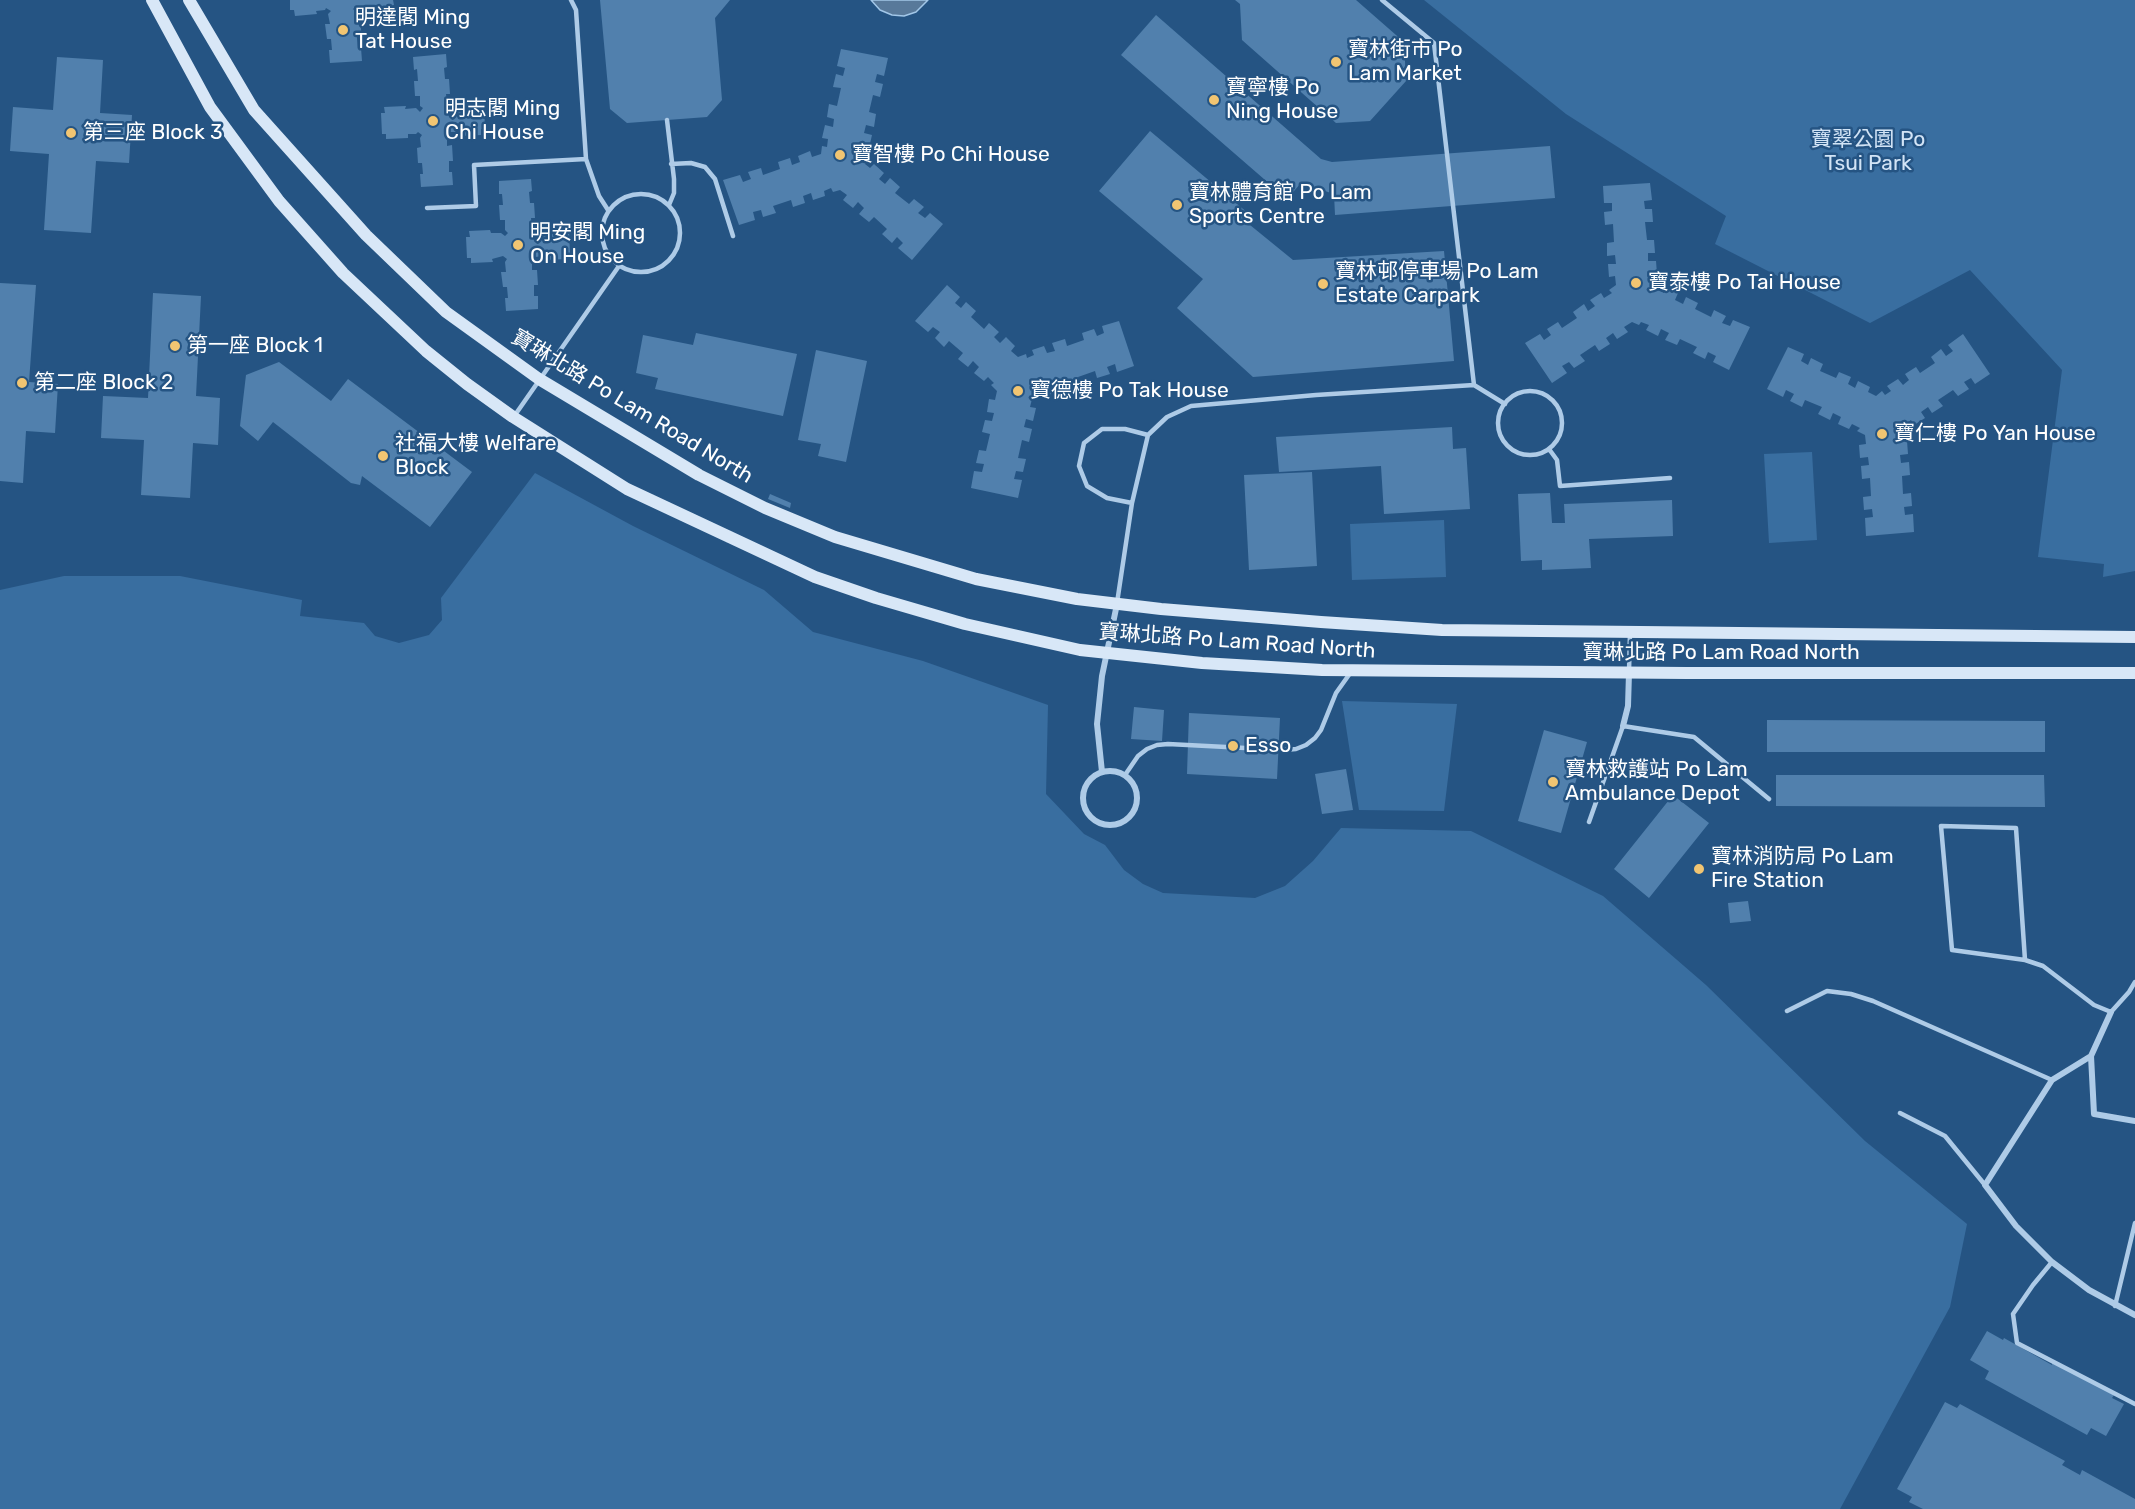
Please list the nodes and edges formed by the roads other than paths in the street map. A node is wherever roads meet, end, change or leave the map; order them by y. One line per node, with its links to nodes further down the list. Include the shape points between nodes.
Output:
1 (152, 0): 16 (main road, 寶琳北路 Po Lam Road North, via 210,107 308,235 426,351)
2 (189, 0): 13 (main road, 寶琳北路 Po Lam Road North, via 254,110 366,235 446,312)
3 (571, 0): 6 (lane, via 576,10)
4 (1382, 0): 14 (lane, via 1434,43)
5 (667, 120): 7 (lane)
6 (586, 159): 9 (lane, via 474,165 476,206); 10 (lane)
7 (671, 164): 8 (lane, via 674,194); 11 (lane, via 705,167 715,178)
8 (669, 205): 10 (lane, via 659,197 638,193 627,195); 12 (lane, via 681,228 680,241 671,258 644,272)
9 (427, 208)
10 (608, 210): 12 (lane, via 602,238 605,249)
11 (733, 236)
12 (619, 266): 13 (lane)
13 (539, 379): 16 (lane); 21 (main road, 寶琳北路 Po Lam Road North, via 730,491 835,537 976,579)
14 (1474, 385): 15 (lane); 17 (lane, via 1191,406 1167,417)
15 (1505, 404): 18 (lane, via 1498,423 1504,442 1511,449 1530,455); 18 (lane, via 1521,393 1532,392 1551,399 1562,424 1556,443)
16 (513, 417): 24 (main road, 寶琳北路 Po Lam Road North, via 627,489 814,577 965,624)
17 (1148, 435): 20 (lane); 20 (lane, via 1102,429 1084,443 1078,466 1088,486 1107,498)
18 (1549, 449): 19 (lane, via 1557,460 1560,486)
19 (1670, 478)
20 (1132, 503): 21 (lane)
21 (1117, 603): 22 (main road, 寶琳北路 Po Lam Road North, via 1352,625); 24 (street)
22 (1630, 632): 23 (main road, 寶琳北路 Po Lam Road North); 26 (lane)
23 (2135, 637)
24 (1106, 654): 25 (main road, 寶琳北路 Po Lam Road North); 29 (street, via 1097,724)
25 (1351, 672): 26 (main road, 寶琳北路 Po Lam Road North); 30 (lane, via 1336,693 1322,730 1306,745 1284,750 1157,745 1138,756)
26 (1629, 672): 27 (main road, 寶琳北路 Po Lam Road North); 28 (street)
27 (2135, 673)
28 (1623, 726): 31 (lane, via 1694,737); 32 (lane)
29 (1102, 772): 30 (street); 30 (street, via 1088,783 1084,799 1090,815 1105,824 1121,823 1136,805 1136,788)
30 (1125, 775)
31 (1769, 798)
32 (1589, 822)
33 (2025, 960): 33 (lane, via 1952,950 1941,826 2016,828); 36 (lane, via 2043,966 2094,1005)
34 (2135, 982): 36 (lane)
35 (1787, 1011): 38 (lane, via 1827,991 1851,994)
36 (2111, 1012): 37 (street)
37 (2091, 1056): 38 (street); 40 (street, via 2094,1114)
38 (2052, 1080): 41 (street)
39 (1900, 1113): 41 (lane, via 1945,1137)
40 (2135, 1121)
41 (1985, 1185): 43 (street, via 2016,1226)
42 (2135, 1224): 44 (lane)
43 (2052, 1262): 44 (street); 46 (lane, via 2013,1314 2017,1343)
44 (2115, 1306): 45 (street)
45 (2135, 1315)
46 (2135, 1404)

